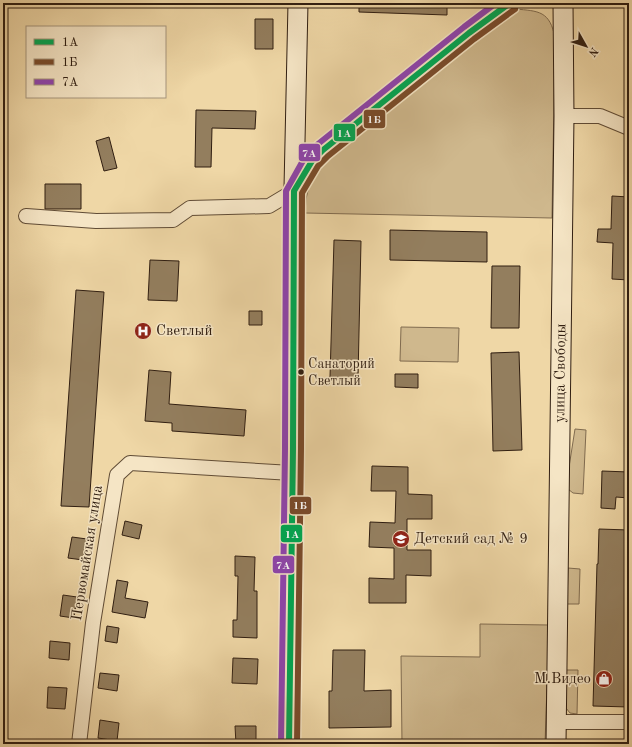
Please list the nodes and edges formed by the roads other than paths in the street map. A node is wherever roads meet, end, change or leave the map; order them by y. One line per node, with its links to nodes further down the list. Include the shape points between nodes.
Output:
1 (298, 3): 6 (street)
2 (510, 3): 6 (street, via 469,32 323,150 312,161)
3 (563, 3): 4 (street, улица Свободы)
4 (564, 116): 5 (street, via 600,116); 9 (street, улица Свободы)
5 (629, 128)
6 (294, 191): 7 (street, via 269,206 190,208 173,220 96,221); 8 (street)
7 (26, 216)
8 (292, 473): 11 (street, Первомайская улица, via 130,463 117,476 94,623); 12 (street)
9 (557, 722): 10 (street); 13 (street, улица Свободы)
10 (629, 722)
11 (80, 744)
12 (289, 744)
13 (556, 744)

